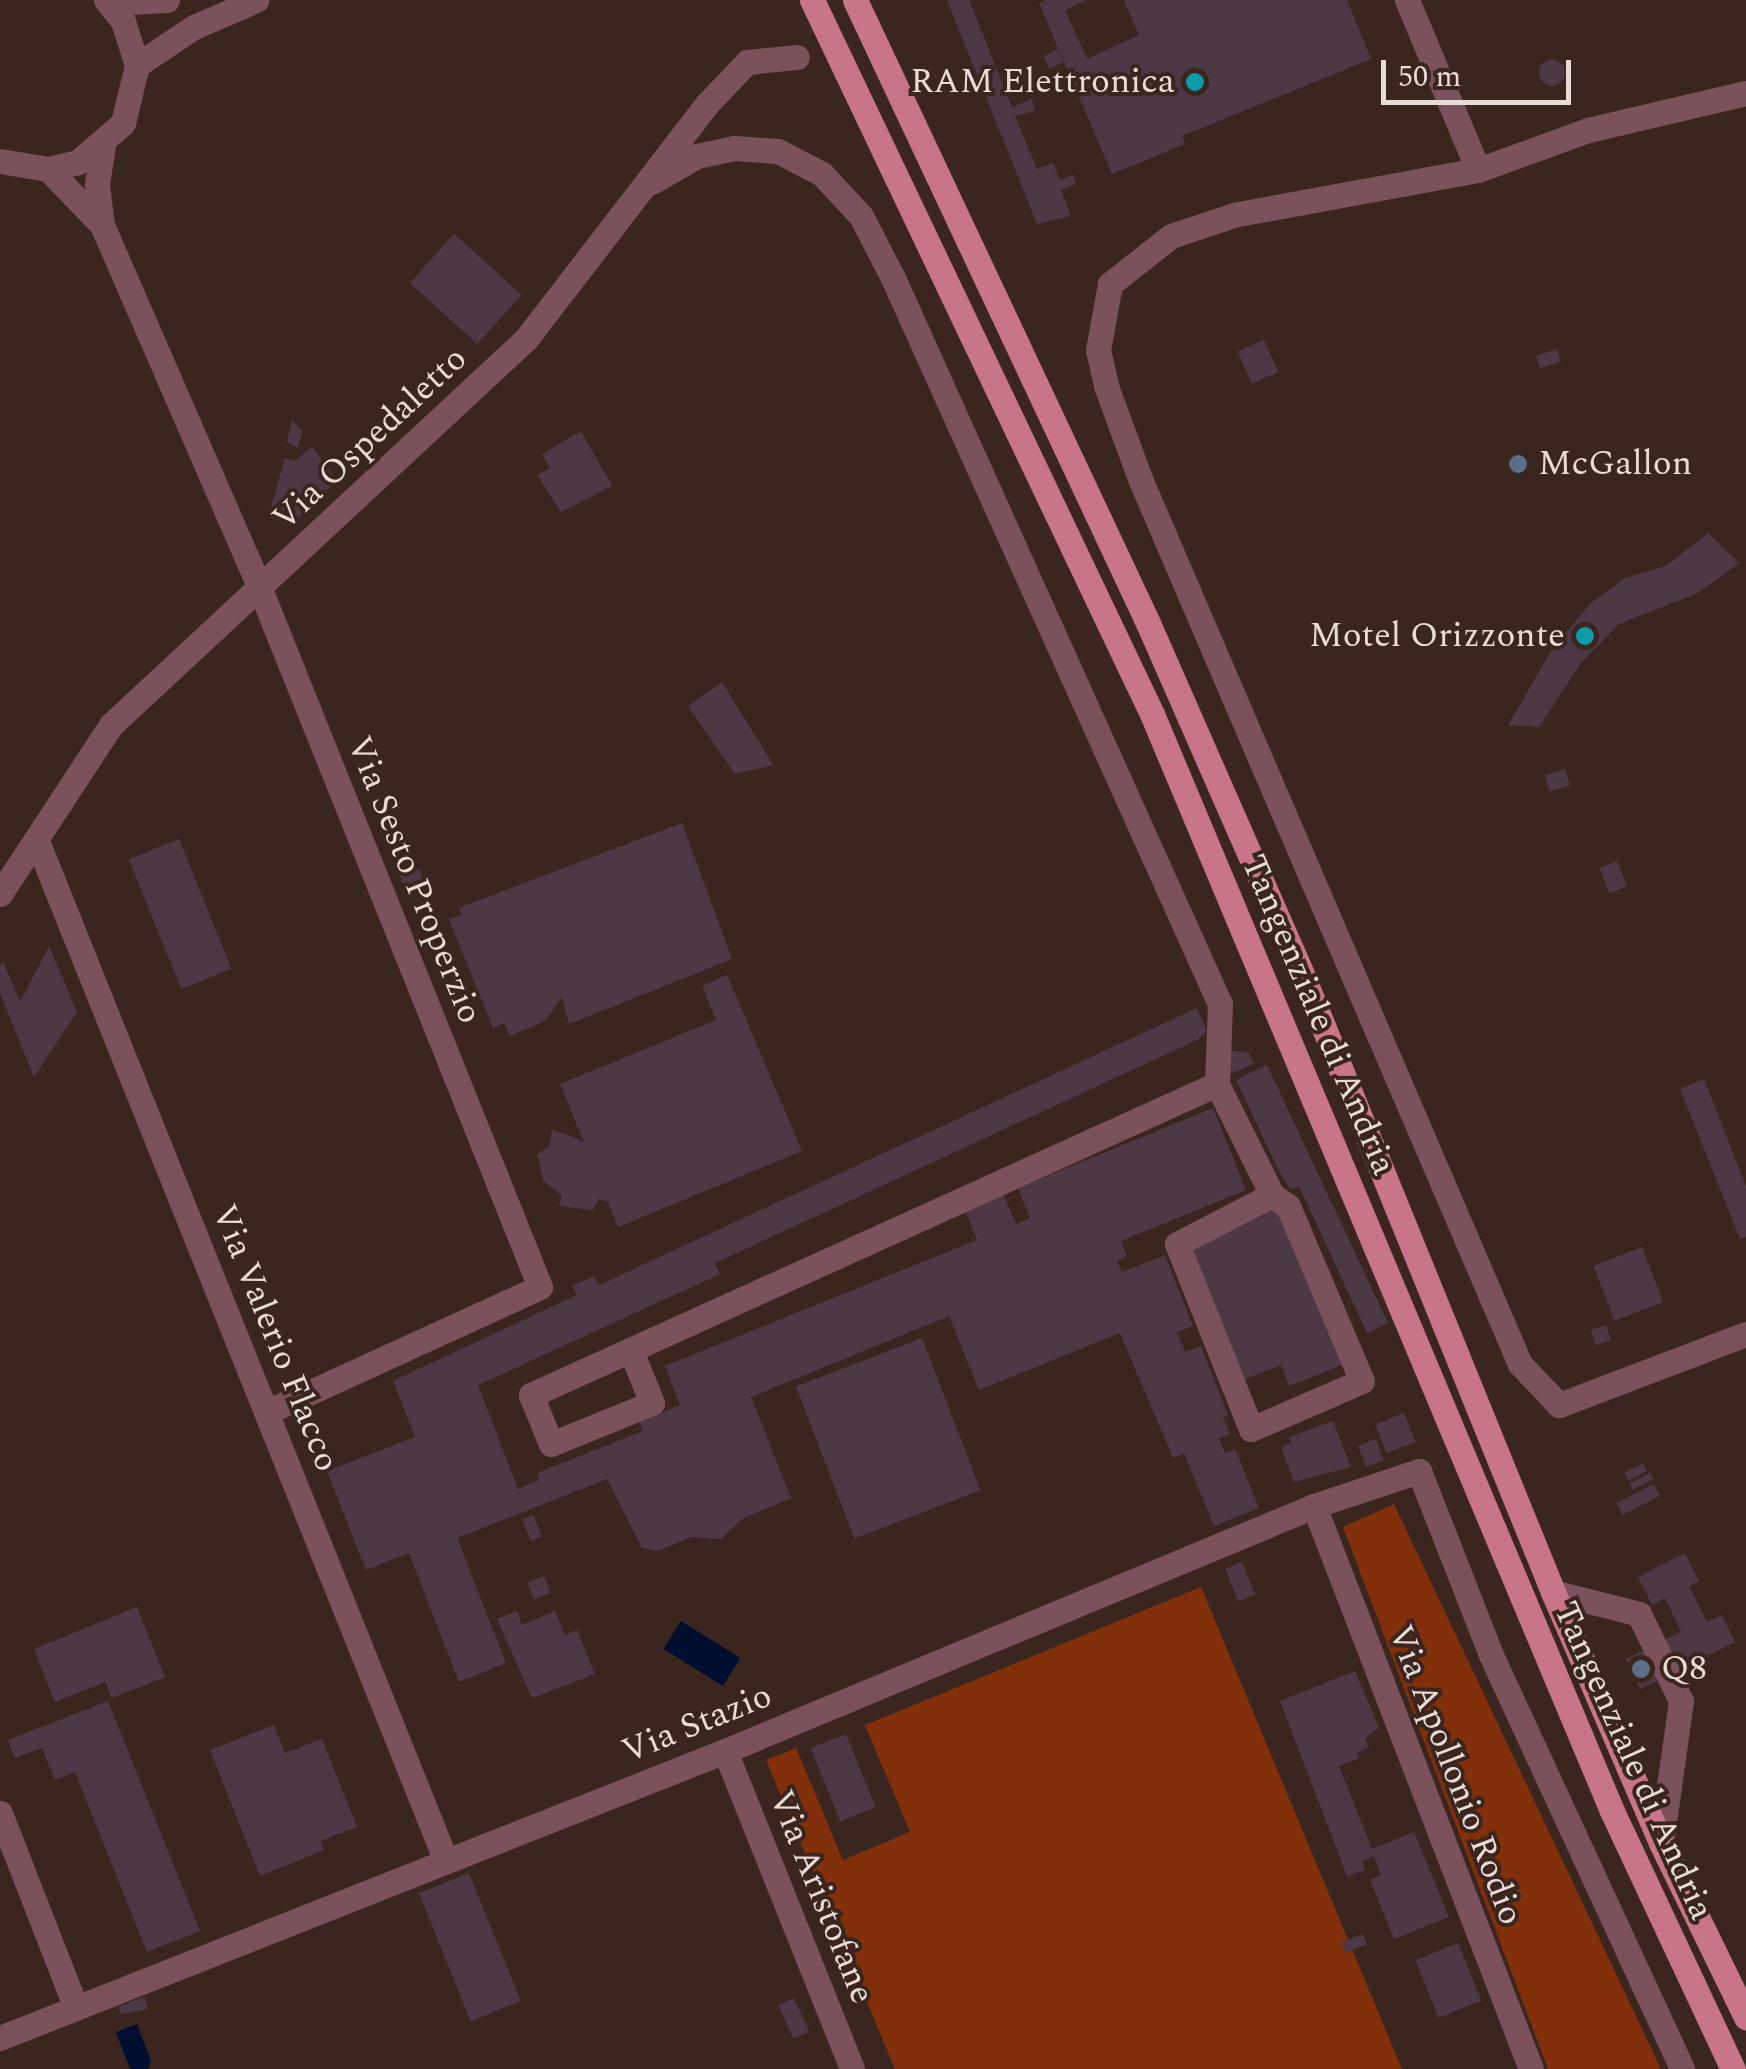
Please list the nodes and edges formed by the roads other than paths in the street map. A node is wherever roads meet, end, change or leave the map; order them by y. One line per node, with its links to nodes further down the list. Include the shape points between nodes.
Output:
1 (167, 0): 6 (street)
2 (256, 0): 8 (street, via 194,27)
3 (812, 0): 36 (main road, Tangenziale di Andria, via 1152,714 1612,1811)
4 (855, 0): 25 (main road, Tangenziale di Andria, via 991,278 1289,944)
5 (1406, 0): 13 (street)
6 (108, 1): 8 (street)
7 (797, 56): 14 (street, Via Ospedaletto, via 747,62 707,104)
8 (137, 65): 10 (street, via 134,95)
9 (1746, 94): 13 (street, via 1588,130)
10 (103, 146): 12 (street); 15 (street, Via Sesto Properzio, via 97,185)
11 (0, 161): 12 (street)
12 (48, 170): 15 (street, Via Sesto Properzio)
13 (1478, 170): 21 (street, via 1271,208 1171,236 1110,284 1098,350 1141,481 1520,1364 1559,1405)
14 (652, 182): 16 (street, Via Ospedaletto, via 526,339); 19 (street, via 697,156 734,148 778,151 822,174 861,216 1220,1004)
15 (102, 225): 16 (street, Via Sesto Properzio)
16 (260, 588): 17 (street, Via Ospedaletto, via 111,726); 23 (street, Via Sesto Properzio, via 540,1287)
17 (37, 841): 18 (street, Via Ospedaletto); 23 (street, Via Valerio Flacco)
18 (0, 894)
19 (1217, 1084): 20 (street); 22 (street)
20 (1272, 1196): 20 (street, via 1288,1206 1362,1381 1251,1429 1177,1244)
21 (1746, 1334)
22 (631, 1351): 22 (street, via 532,1395 551,1444 652,1403)
23 (266, 1412): 29 (street, Via Valerio Flacco)
24 (1314, 1506): 26 (street, Via Stazio); 34 (street, Via Apollonio Rodio); 35 (street, Via Stazio, via 1419,1472 1499,1673)
25 (1553, 1592): 28 (main road, Tangenziale di Andria); 28 (street, via 1639,1614 1682,1701)
26 (724, 1751): 29 (street, Via Stazio); 33 (street, Via Aristofane)
27 (0, 1814): 30 (street)
28 (1661, 1843): 31 (main road, Tangenziale di Andria)
29 (446, 1862): 30 (street, Via Stazio)
30 (76, 2008): 32 (street, Via Stazio)
31 (1746, 2017)
32 (0, 2038)
33 (852, 2069)
34 (1531, 2069)
35 (1682, 2069)
36 (1733, 2069)

